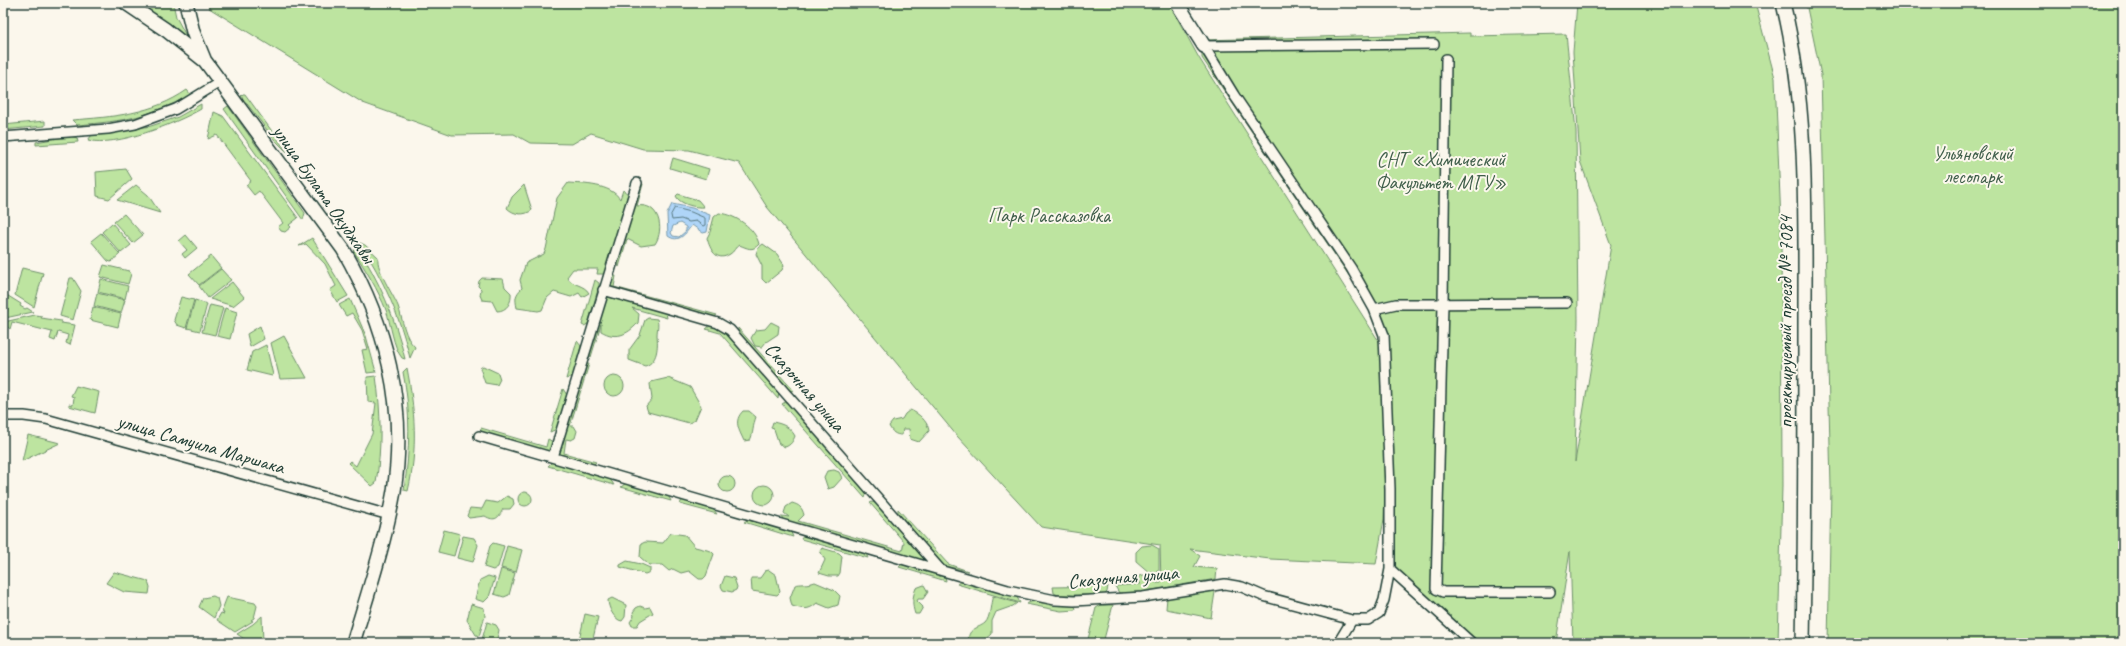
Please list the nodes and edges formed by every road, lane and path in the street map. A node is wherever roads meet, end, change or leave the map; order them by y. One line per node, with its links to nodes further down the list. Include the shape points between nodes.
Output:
1 (126, 3): 8 (street)
2 (186, 3): 8 (street, via 193,32)
3 (1177, 3): 6 (street)
4 (1783, 3): 27 (street, проектируемый проезд № 7084, via 1800,97 1805,163)
5 (1434, 44): 6 (street)
6 (1204, 46): 15 (street, via 1234,95 1351,268)
7 (1446, 59): 13 (street)
8 (205, 61): 9 (street, улица Булата Окуджавы)
9 (220, 82): 10 (street, via 176,109 135,124 108,129); 19 (street, улица Булата Окуджавы, via 343,249 372,306 388,355 397,410 397,466)
10 (3, 137)
11 (637, 183): 12 (street)
12 (603, 290): 18 (street); 21 (street, Сказочная улица, via 718,323 730,330)
13 (1443, 304): 14 (street); 15 (street, via 1396,304); 22 (street, via 1436,589 1443,592)
14 (1567, 304)
15 (1374, 309): 20 (street, via 1384,334 1390,489)
16 (3, 416): 19 (street, улица Самуила Маршака, via 46,419)
17 (478, 436): 18 (street, Сказочная улица)
18 (553, 458): 21 (street, Сказочная улица)
19 (389, 515): 24 (street, улица Булата Окуджавы)
20 (1390, 569): 23 (street, via 1379,613 1368,620); 26 (street)
21 (940, 570): 23 (street, Сказочная улица, via 1008,590 1064,601 1143,597 1225,584 1242,586 1263,596)
22 (1550, 592)
23 (1352, 620): 25 (street)
24 (353, 643)
25 (1338, 643)
26 (1472, 643)
27 (1803, 643)

